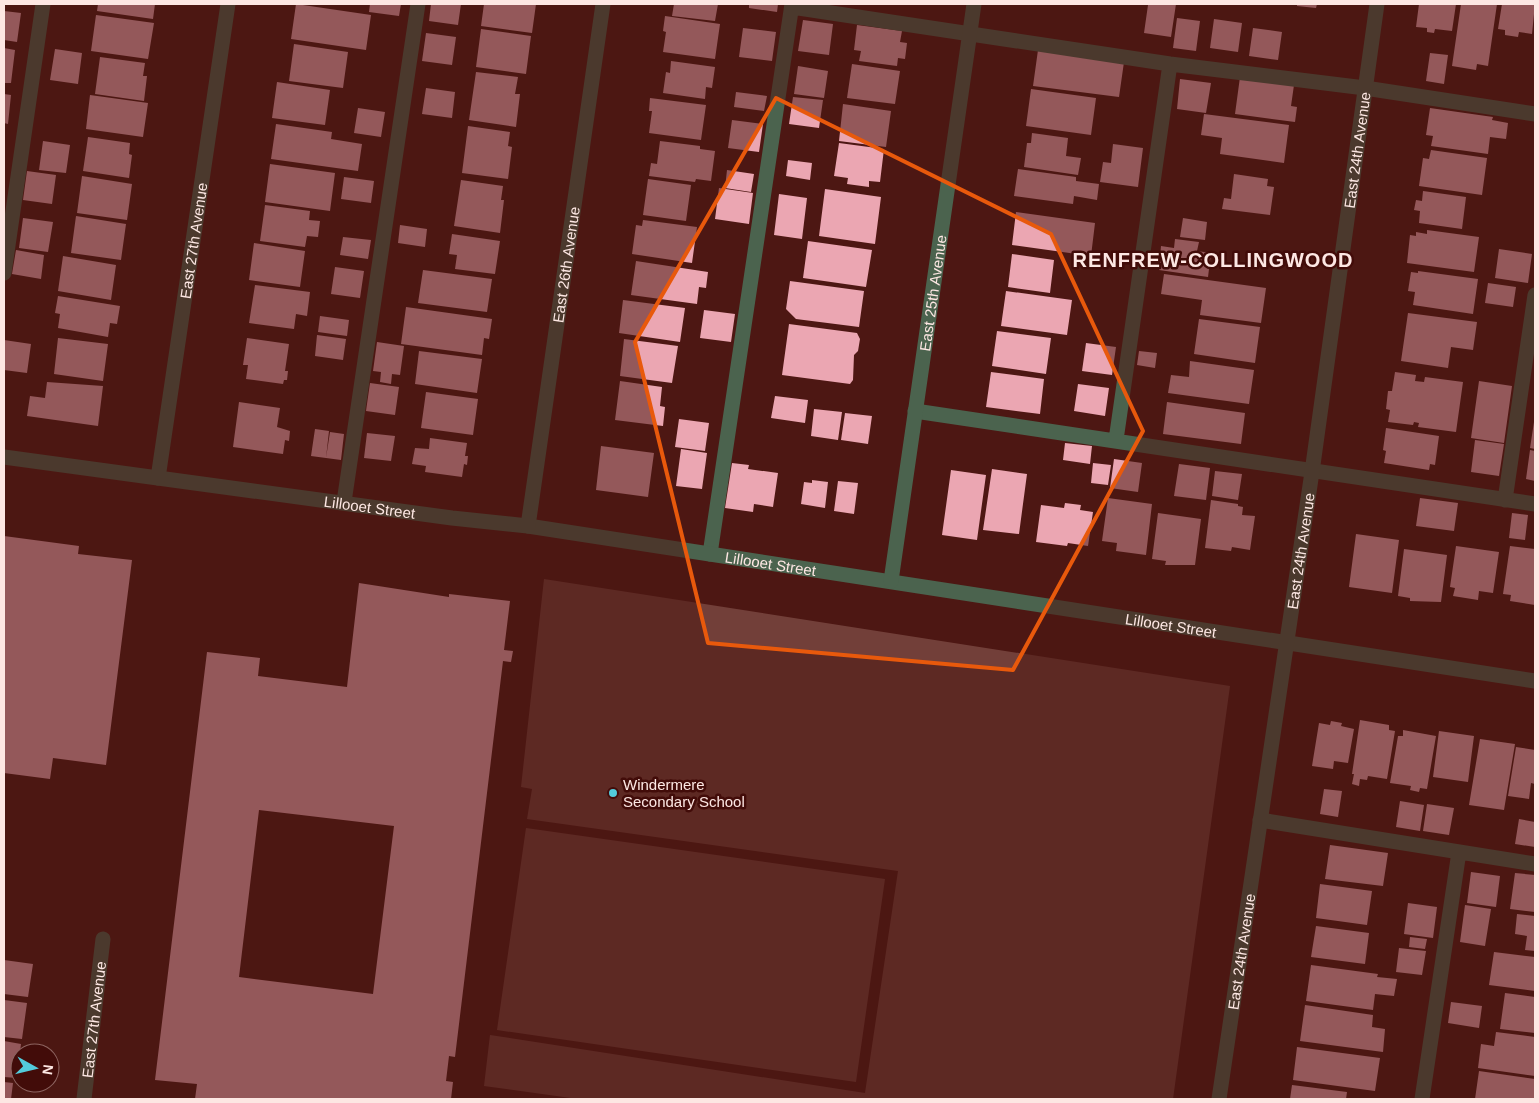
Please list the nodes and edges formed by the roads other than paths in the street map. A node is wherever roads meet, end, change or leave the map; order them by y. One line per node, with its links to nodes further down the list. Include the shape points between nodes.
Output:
1 (43, 4): 12 (street)
2 (228, 4): 18 (street, East 27th Avenue)
3 (418, 4): 20 (street)
4 (603, 4): 22 (street, East 26th Avenue)
5 (974, 4): 8 (street, East 25th Avenue)
6 (1377, 4): 10 (street, East 24th Avenue)
7 (792, 5): 8 (street); 23 (street)
8 (970, 32): 9 (street); 14 (street, East 25th Avenue)
9 (1170, 64): 10 (street); 15 (street)
10 (1366, 88): 11 (street); 17 (street, East 24th Avenue)
11 (1535, 114)
12 (4, 274)
13 (1535, 295): 19 (street)
14 (916, 411): 15 (street); 24 (street, East 25th Avenue)
15 (1116, 440): 17 (street)
16 (4, 457): 18 (street, Lillooet Street)
17 (1312, 472): 19 (street); 25 (street, East 24th Avenue)
18 (158, 478): 20 (street, Lillooet Street)
19 (1506, 500): 21 (street)
20 (344, 502): 22 (street, Lillooet Street)
21 (1535, 504)
22 (528, 526): 23 (street, Lillooet Street)
23 (710, 554): 24 (street, Lillooet Street)
24 (891, 581): 25 (street, Lillooet Street)
25 (1287, 643): 26 (street, Lillooet Street); 27 (street, East 24th Avenue)
26 (1535, 681)
27 (1260, 820): 28 (street); 32 (street, East 24th Avenue)
28 (1459, 852): 29 (street); 33 (street)
29 (1535, 864)
30 (103, 939): 31 (street, East 27th Avenue)
31 (84, 1099)
32 (1219, 1099)
33 (1422, 1099)

